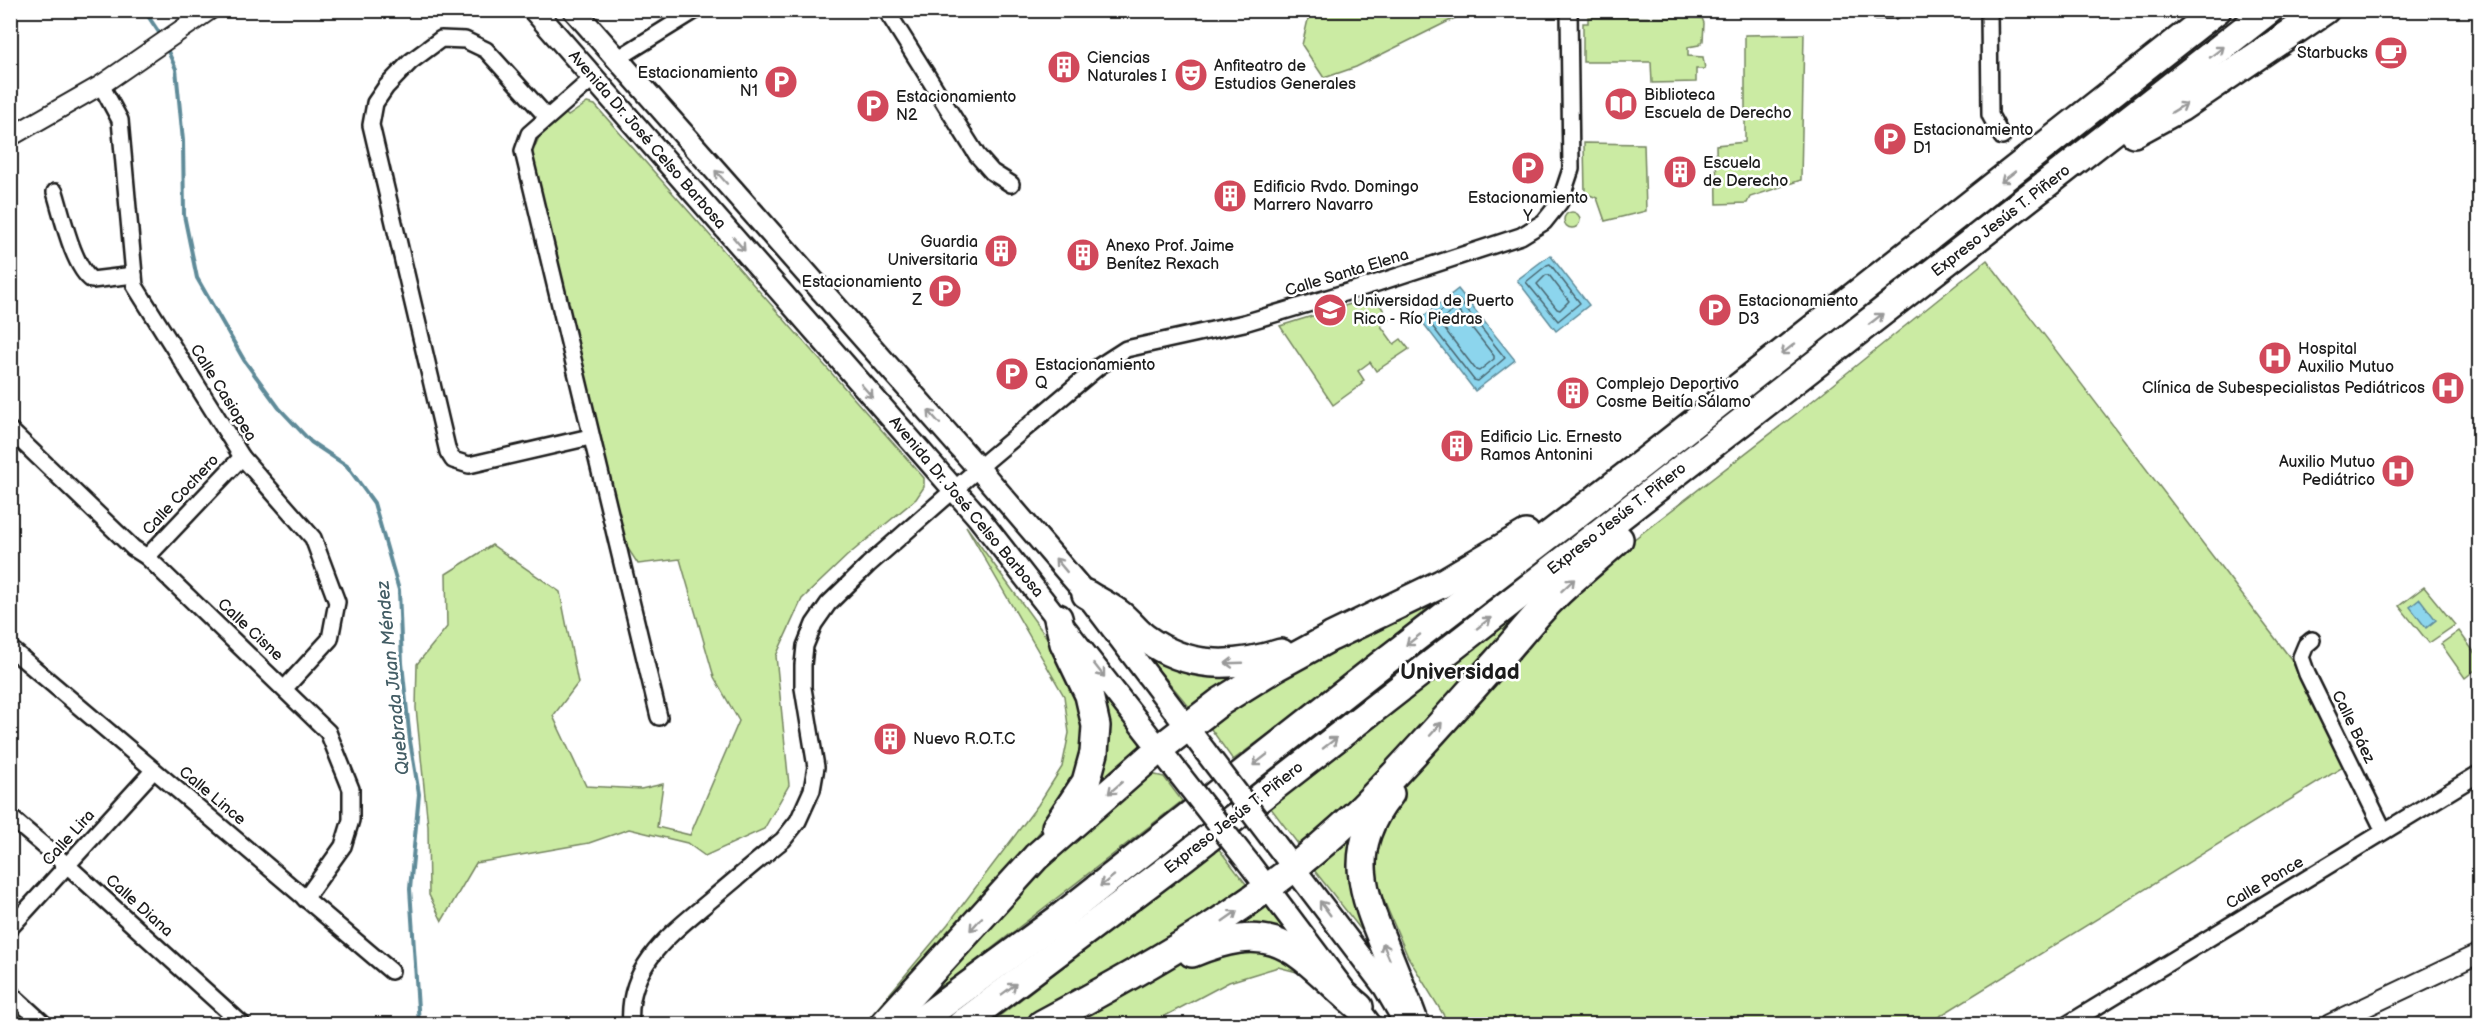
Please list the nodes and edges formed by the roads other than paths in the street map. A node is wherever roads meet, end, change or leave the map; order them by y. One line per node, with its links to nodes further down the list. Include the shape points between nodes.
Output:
1 (210, 10): 16 (street)
2 (534, 10): 15 (main road, Avenida Dr. José Celso Barbosa)
3 (574, 10): 14 (main road, Avenida Dr. José Celso Barbosa)
4 (696, 10): 14 (street)
5 (886, 10): 22 (street, via 977,155 992,172)
6 (1569, 10): 32 (street, Calle Santa Elena, via 1571,169 1560,202 1544,222 1521,236 1374,284 1244,323 1126,349 1098,367)
7 (1875, 10): 8 (street)
8 (1894, 10)
9 (1989, 10): 19 (street, via 1990,115)
10 (2192, 10): 20 (highway, via 2113,76)
11 (2217, 10): 20 (highway, Expreso Jesús T. Piñero)
12 (2269, 10): 21 (highway, Expreso Jesús T. Piñero, one-way to 12)
13 (2325, 10): 21 (highway, one-way to 13, via 2180,108)
14 (617, 59): 24 (main road, Avenida Dr. José Celso Barbosa, one-way to 14)
15 (593, 78): 17 (street); 25 (main road, Avenida Dr. José Celso Barbosa, one-way to 25)
16 (101, 85): 18 (street); 26 (street, Calle Casiopea, via 120,120)
17 (547, 117): 28 (street, via 529,134 523,151); 28 (street, via 486,50 465,40 441,39 410,62 386,87 375,103 371,125 453,460 469,465)
18 (10, 137)
19 (2002, 137)
20 (2054, 141): 31 (highway, Expreso Jesús T. Piñero, one-way to 31)
21 (2072, 166): 30 (highway, Expreso Jesús T. Piñero, one-way to 21)
22 (1011, 184)
23 (54, 192): 26 (street, via 85,275 92,280)
24 (786, 249): 25 (main road); 32 (main road, Avenida Dr. José Celso Barbosa, one-way to 24)
25 (761, 270): 33 (main road, Avenida Dr. José Celso Barbosa, one-way to 33)
26 (134, 275): 29 (street, Calle Casiopea, via 135,286)
27 (10, 430): 34 (street, Calle Cisne)
28 (590, 436): 41 (street)
29 (242, 457): 34 (street, Calle Cochero); 40 (street, Calle Casiopea, via 313,538 337,602 330,639)
30 (1697, 458): 44 (highway, one-way to 30, via 1550,601 1650,513); 65 (highway, Expreso Jesús T. Piñero, one-way to 30, via 1184,857)
31 (1643, 463): 37 (highway, via 1568,504 1466,570); 64 (highway, Expreso Jesús T. Piñero, one-way to 64, via 1057,920)
32 (979, 469): 33 (street, Calle Santa Elena); 35 (main road, Avenida Dr. José Celso Barbosa, one-way to 32)
33 (955, 490): 36 (main road, Avenida Dr. José Celso Barbosa); 62 (street, Calle Santa Elena, via 868,565 828,604 814,624 805,646 803,688 816,767 812,790 798,821 783,840 660,943 640,973 630,1009)
34 (147, 557): 40 (street, Calle Cisne)
35 (1086, 594): 37 (highway, one-way to 35, via 1239,664 1192,660 1174,655 1144,637 1119,613); 42 (main road, Avenida Dr. José Celso Barbosa)
36 (1058, 618): 43 (main road, Avenida Dr. José Celso Barbosa, one-way to 43); 49 (highway, via 1064,643 1089,695 1096,726 1094,753 1086,782)
37 (1331, 637): 42 (highway, via 1248,683)
38 (2312, 640): 48 (street, Calle Báez, via 2301,657 2307,675)
39 (10, 648): 45 (street, Calle Lince)
40 (285, 688): 53 (street, Calle Cisne, via 328,732 351,789 351,820 343,846)
41 (659, 717)
42 (1187, 727): 43 (highway); 51 (main road, Avenida Dr. José Celso Barbosa, bridge)
43 (1159, 749): 49 (highway, one-way to 49); 52 (main road, Avenida Dr. José Celso Barbosa, bridge)
44 (1417, 751): 51 (highway, via 1362,808); 68 (highway, one-way to 44, via 1368,905 1361,866 1372,820)
45 (153, 771): 50 (street, Calle Lira); 53 (street, Calle Lince)
46 (2480, 773): 48 (street, Calle Ponce)
47 (10, 817): 50 (street, Calle Diana)
48 (2384, 831): 69 (street, Calle Ponce)
49 (1036, 857): 63 (highway, one-way to 63)
50 (68, 866): 54 (street, Calle Lira); 61 (street, Calle Diana)
51 (1294, 866): 52 (highway); 67 (main road, Avenida Dr. José Celso Barbosa, one-way to 51, via 1385,988)
52 (1268, 887): 57 (highway, one-way to 52, via 1210,930); 59 (main road, Avenida Dr. José Celso Barbosa)
53 (305, 899): 56 (street, Calle Lince)
54 (10, 928)
55 (2480, 953): 70 (street)
56 (391, 970)
57 (1108, 989): 59 (highway, via 1215,944 1264,939 1288,945 1300,954); 66 (highway)
58 (10, 993): 60 (street)
59 (1364, 1016)
60 (44, 1024)
61 (242, 1024)
62 (631, 1024)
63 (884, 1024)
64 (916, 1024)
65 (962, 1024)
66 (1042, 1024)
67 (1406, 1024)
68 (1415, 1024)
69 (2068, 1024)
70 (2330, 1024)

